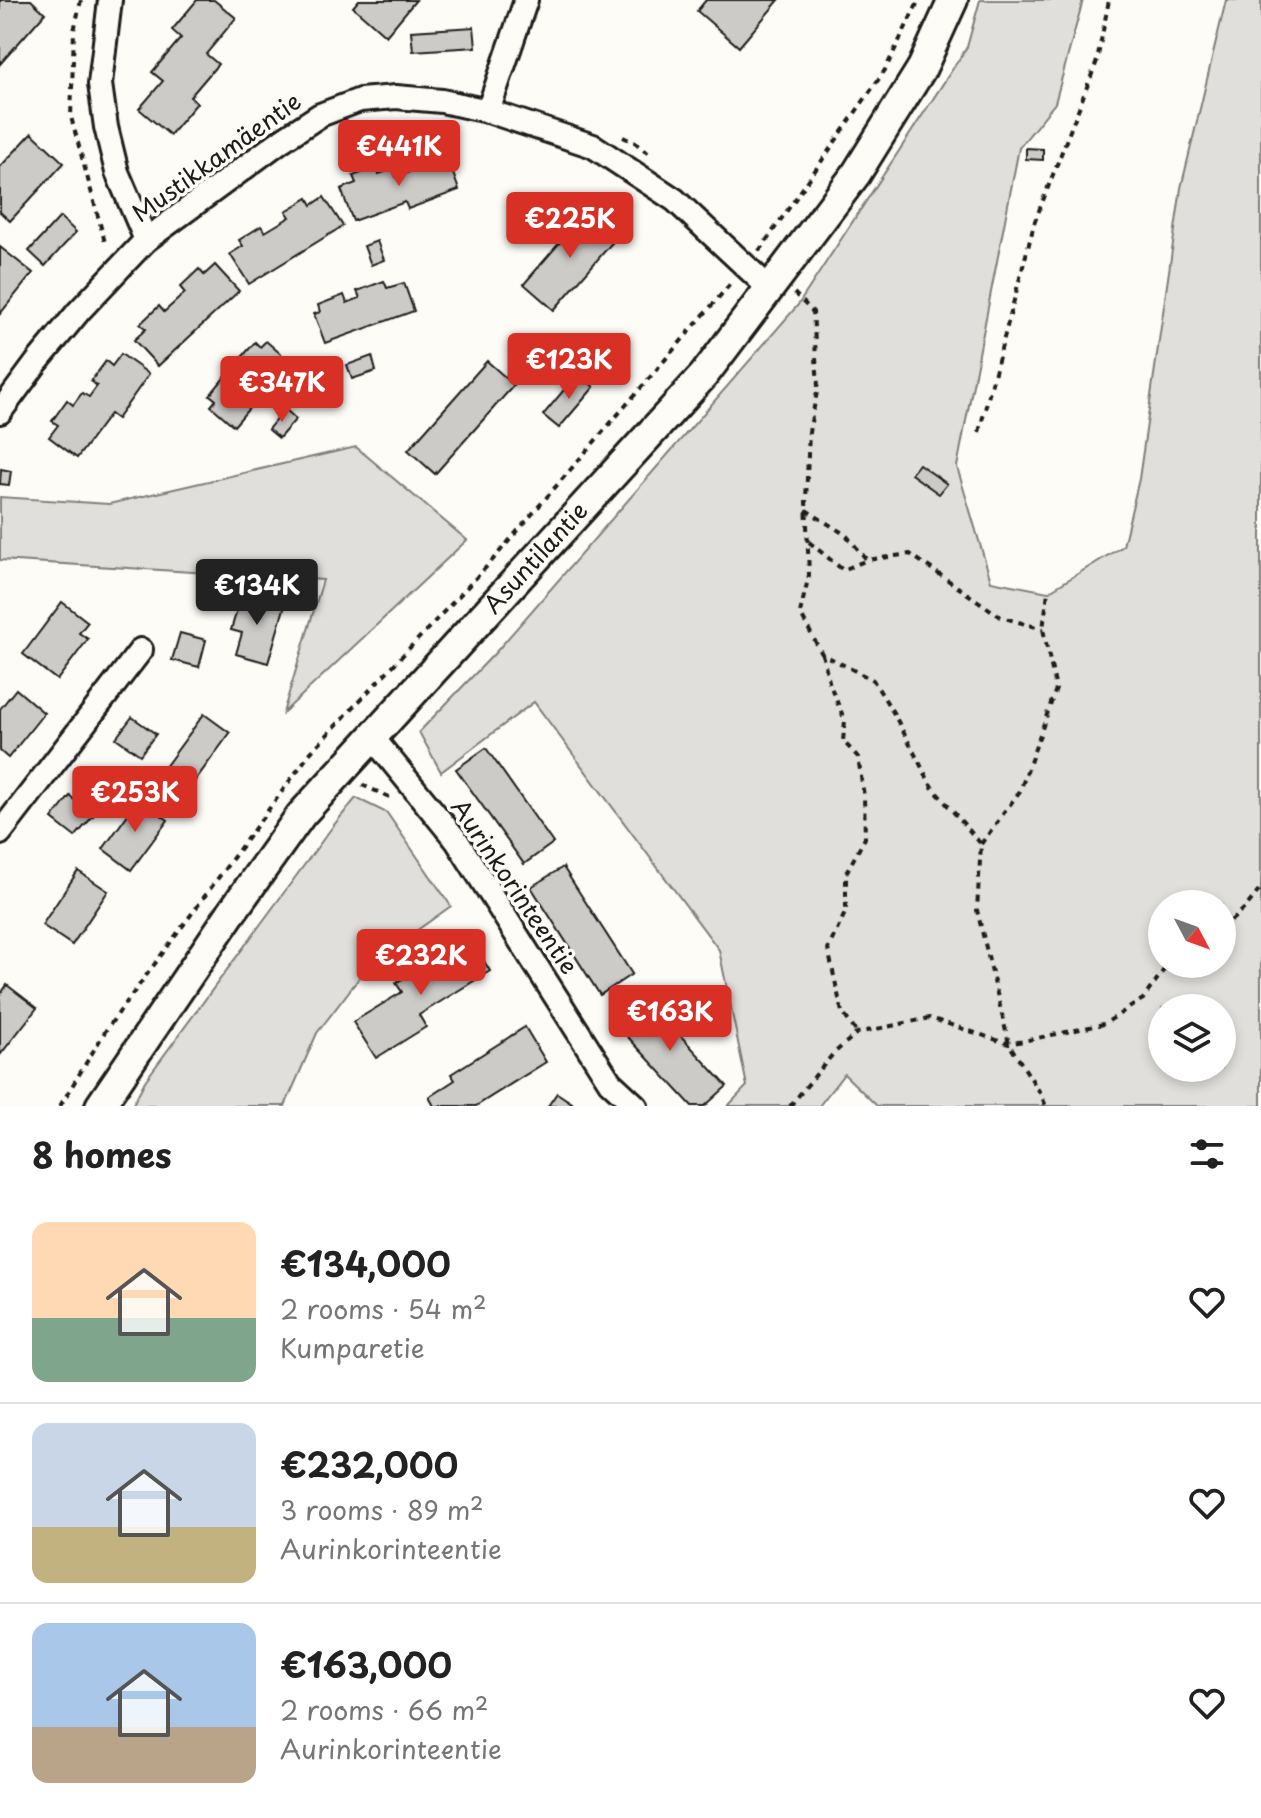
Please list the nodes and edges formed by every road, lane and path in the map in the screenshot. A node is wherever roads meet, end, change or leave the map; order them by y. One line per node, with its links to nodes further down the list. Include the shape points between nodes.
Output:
1 (110, 0): 9 (street, via 100,84 106,127 117,172)
2 (526, 0): 6 (street)
3 (919, 0): 11 (path, via 885,70)
4 (953, 0): 12 (street, Asuntilantie, via 922,68 856,174)
5 (1109, 0): 14 (path, via 1097,61 1035,221)
6 (488, 111): 9 (street, Mustikkamäentie, via 396,97 360,100 320,115); 11 (street, Mustikkamäentie, via 593,146 675,200)
7 (622, 137): 8 (path)
8 (659, 162)
9 (143, 232): 10 (path); 13 (street, Mustikkamäentie)
10 (106, 246)
11 (746, 266): 12 (street, Mustikkamäentie); 23 (path, via 490,563)
12 (774, 283): 15 (path, via 813,312 818,387 809,432); 22 (street, Asuntilantie, via 704,375)
13 (0, 412)
14 (979, 432)
15 (806, 510): 16 (path); 17 (path, via 846,535)
16 (807, 541): 17 (path, via 843,570); 21 (path, via 809,575 800,613)
17 (867, 560): 19 (path, via 910,554 1001,617)
18 (1048, 592): 19 (path)
19 (1043, 629): 27 (path, via 1056,689 1020,791)
20 (141, 650): 26 (street)
21 (822, 654): 27 (path, via 873,680 932,787); 31 (path, via 845,721 843,741 858,757 864,796 865,838 846,873 846,911 828,949 842,1012)
22 (373, 738): 24 (street, Asuntilantie); 35 (street, Aurinkorinteentie, via 457,841 610,1082)
23 (311, 752): 24 (path); 33 (path, via 106,1030)
24 (337, 775): 25 (path); 34 (street, Asuntilantie, via 301,815)
25 (400, 802)
26 (0, 833)
27 (981, 844): 32 (path, via 977,910)
28 (1261, 888): 29 (path)
29 (1236, 916)
30 (1158, 978): 32 (path, via 1143,999 1104,1024)
31 (857, 1033): 32 (path, via 930,1018); 36 (path)
32 (1009, 1044): 37 (path)
33 (60, 1106)
34 (100, 1106)
35 (636, 1106)
36 (790, 1106)
37 (1046, 1106)

